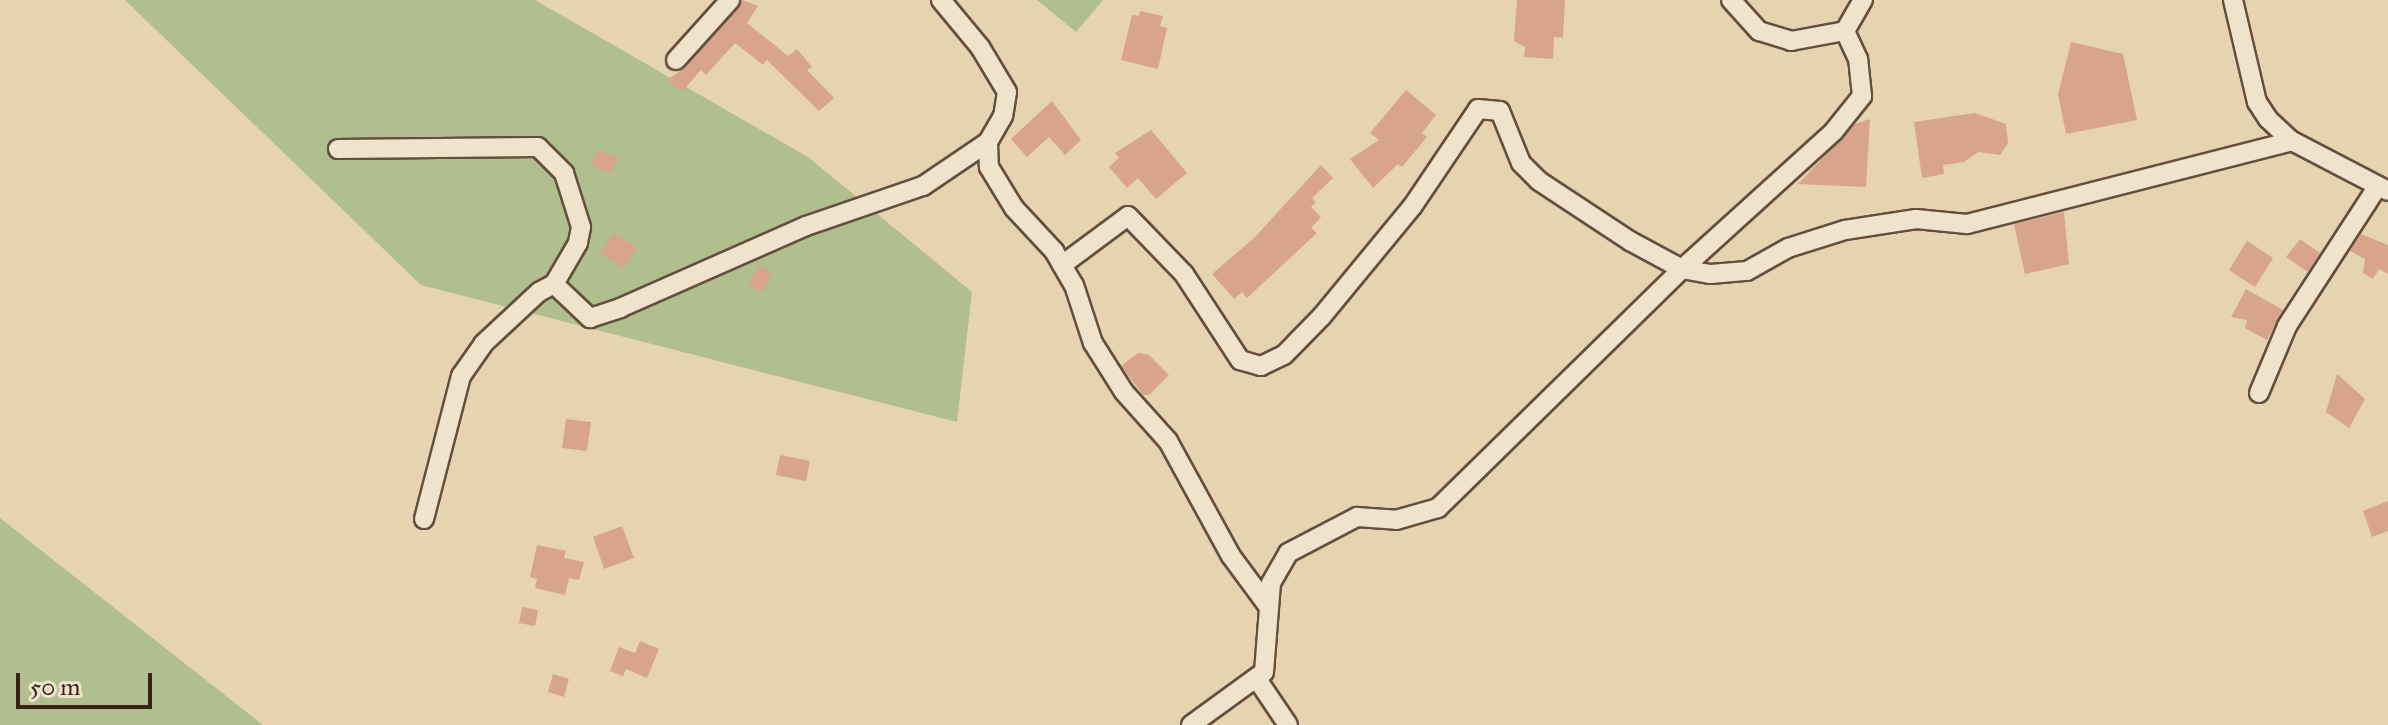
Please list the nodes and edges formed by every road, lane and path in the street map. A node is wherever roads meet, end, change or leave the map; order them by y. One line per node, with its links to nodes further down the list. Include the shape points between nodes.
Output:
1 (730, 0): 7 (street)
2 (941, 0): 9 (street, via 980,47 1007,92 1003,116)
3 (1731, 0): 6 (street, via 1759,31 1791,41)
4 (1863, 0): 6 (street)
5 (2233, 0): 8 (street, via 2257,102)
6 (1845, 31): 13 (street, via 1858,59 1862,96 1834,131)
7 (676, 60)
8 (2292, 141): 11 (street); 13 (street, via 1967,224 1916,219 1845,230 1788,248 1747,271 1711,274)
9 (988, 142): 12 (street, via 989,167); 14 (street, via 923,186 806,226 594,317 586,317)
10 (338, 149): 14 (street, via 538,147 564,173 581,227 578,243)
11 (2383, 188): 15 (street, via 2287,326)
12 (1062, 265): 13 (street, via 1128,216 1184,274 1240,360 1250,365 1274,362 1322,316 1412,207 1468,117 1478,109 1496,108 1521,163 1539,181); 17 (street, via 1093,343 1124,392 1168,441 1231,556)
13 (1682, 269): 17 (street, via 1438,508 1396,520 1357,517 1317,536 1288,553 1271,583)
14 (554, 284): 16 (street, via 483,344 461,376)
15 (2259, 393)
16 (424, 519)
17 (1268, 606): 18 (street, via 1269,648 1264,672)
18 (1257, 679): 19 (street); 20 (street)
19 (1191, 725)
20 (1288, 725)

